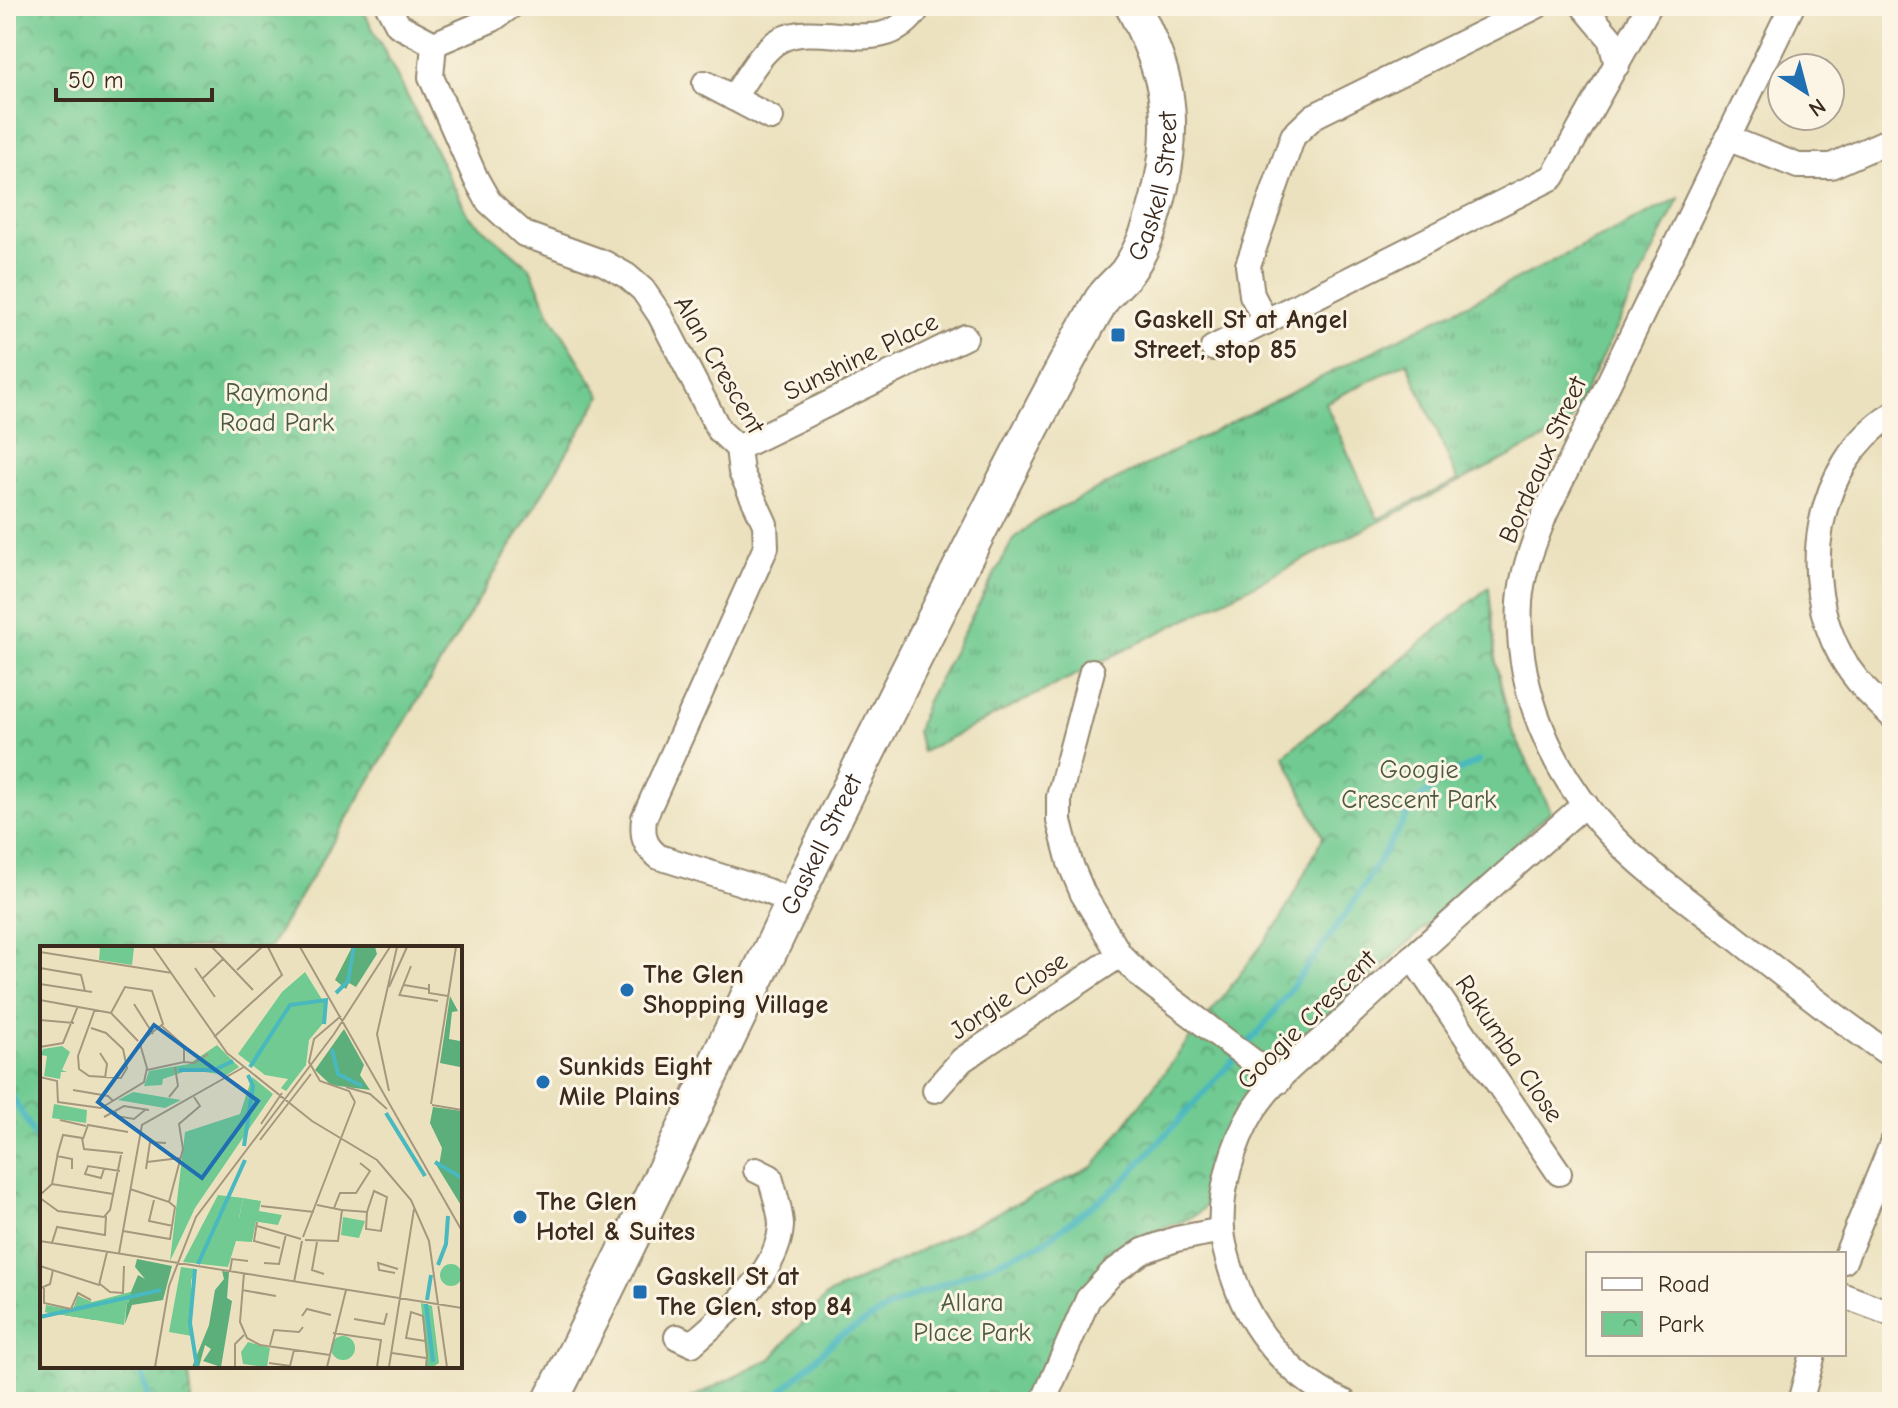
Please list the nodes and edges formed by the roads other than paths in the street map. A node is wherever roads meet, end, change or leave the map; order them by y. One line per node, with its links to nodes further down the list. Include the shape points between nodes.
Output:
1 (388, 6): 9 (street, via 398,25)
2 (511, 6): 9 (street)
3 (919, 6): 12 (street, via 895,29 877,36 798,35 780,40)
4 (1537, 6): 16 (street, via 1314,116 1293,136 1248,265 1252,295)
5 (1583, 6): 10 (street, via 1610,38)
6 (1649, 6): 10 (street)
7 (1792, 6): 14 (street, Bordeaux Street)
8 (1137, 14): 24 (street, Gaskell Street, via 1159,62 1169,111 1161,187 1145,237 1128,270 1104,295 1042,406)
9 (434, 44): 20 (street, Alan Crescent, via 431,77 489,202 524,234 604,263 643,290 719,430)
10 (1617, 65): 16 (street, via 1553,177)
11 (705, 83): 12 (street)
12 (733, 98): 13 (street)
13 (771, 118)
14 (1727, 138): 15 (street, via 1798,166 1831,166); 23 (street, Bordeaux Street, via 1527,560 1520,601 1528,684 1556,762)
15 (1892, 139)
16 (1266, 322): 18 (street)
17 (965, 337): 20 (street, Sunshine Place)
18 (1213, 348)
19 (1892, 415): 22 (street, via 1853,451 1831,488 1816,556 1828,629 1860,684)
20 (738, 448): 24 (street, Alan Crescent, via 741,472 765,524 766,547 644,818 642,835 659,857)
21 (1092, 671): 25 (street, via 1059,797 1059,821 1083,894)
22 (1892, 716)
23 (1585, 804): 26 (street, Googie Crescent); 27 (street, Bordeaux Street, via 1649,870)
24 (793, 902): 40 (street, Gaskell Street)
25 (1120, 955): 28 (street); 29 (street, Jorgie Close, via 962,1060)
26 (1412, 957): 28 (street, Googie Crescent); 32 (street, Rakumba Close)
27 (1892, 1056)
28 (1279, 1081): 33 (street, Googie Crescent, via 1255,1108 1240,1137 1228,1174)
29 (935, 1090)
30 (1892, 1144): 34 (street)
31 (756, 1170): 37 (street, via 770,1177 781,1222 779,1239 755,1287 692,1344)
32 (1559, 1173)
33 (1222, 1230): 39 (street, Googie Crescent, via 1241,1298 1259,1330 1280,1357); 41 (street, via 1143,1251 1113,1272 1088,1299)
34 (1846, 1256)
35 (1846, 1297): 36 (street)
36 (1892, 1314)
37 (677, 1337)
38 (1812, 1356): 42 (street)
39 (1340, 1401)
40 (550, 1402)
41 (1043, 1402)
42 (1800, 1402)

